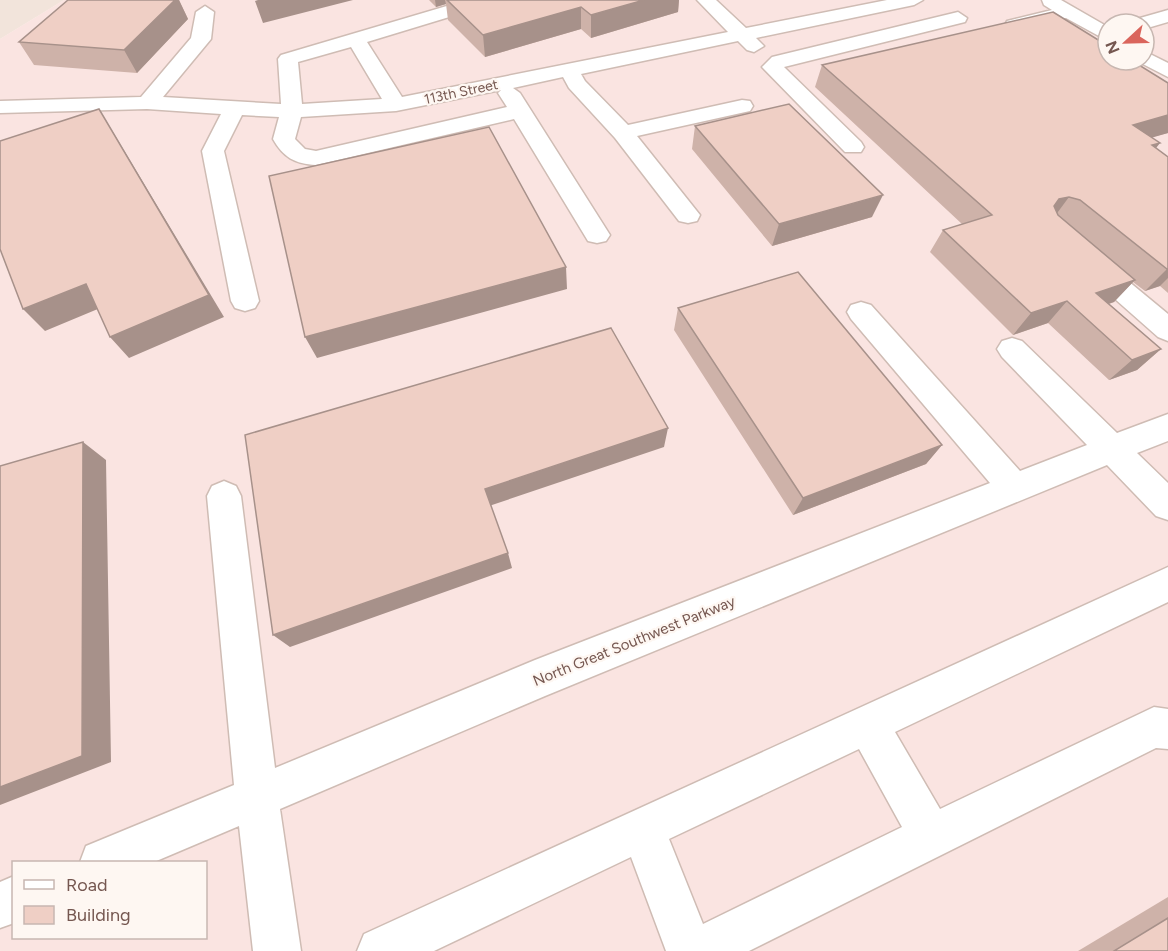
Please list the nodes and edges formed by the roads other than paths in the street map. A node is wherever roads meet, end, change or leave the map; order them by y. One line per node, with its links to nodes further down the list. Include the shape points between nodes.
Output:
1 (486, 0): 16 (street)
2 (706, 0): 15 (street)
3 (914, 0): 11 (street, 113th Street)
4 (1048, 0): 9 (street)
5 (1160, 0): 6 (street)
6 (1168, 4)
7 (938, 5): 17 (street, via 966,23)
8 (205, 12): 21 (street, via 201,39)
9 (1068, 12): 13 (street); 14 (street)
10 (758, 15): 12 (street)
11 (824, 19): 12 (street, 113th Street); 17 (street)
12 (775, 28): 15 (street, 113th Street)
13 (1000, 28)
14 (1096, 28)
15 (745, 35): 18 (street); 19 (street, 113th Street)
16 (356, 39): 22 (street); 26 (street, via 288,59)
17 (854, 43): 18 (street, via 779,61)
18 (772, 67): 29 (street)
19 (569, 69): 20 (street, 113th Street); 28 (street, via 576,84)
20 (503, 83): 22 (street, 113th Street); 27 (street)
21 (147, 103): 24 (street, 113th Street); 25 (street, 113th Street)
22 (396, 105): 26 (street, 113th Street)
23 (742, 105): 28 (street)
24 (0, 107)
25 (234, 109): 26 (street, 113th Street); 33 (street, via 213,152)
26 (292, 111): 27 (street, via 284,139 290,151 303,158 316,158)
27 (520, 111): 31 (street)
28 (623, 134): 30 (street)
29 (853, 147)
30 (688, 215)
31 (597, 235)
32 (1070, 245): 35 (street)
33 (245, 301)
34 (861, 312): 39 (street)
35 (1168, 330)
36 (1011, 349): 38 (street)
37 (1168, 427): 38 (street, North Great Southwest Parkway)
38 (1112, 450): 39 (street, North Great Southwest Parkway); 41 (street)
39 (1015, 489): 45 (street, North Great Southwest Parkway, via 535,680)
40 (224, 496): 45 (street)
41 (1168, 505)
42 (1168, 584): 43 (street)
43 (868, 724): 46 (street); 47 (street)
44 (1168, 729): 47 (street, via 1154,727)
45 (257, 798): 48 (street, North Great Southwest Parkway); 49 (street)
46 (642, 828): 50 (street); 51 (street)
47 (931, 835): 52 (street)
48 (104, 861)
49 (278, 951)
50 (381, 951)
51 (690, 951)
52 (698, 951)

